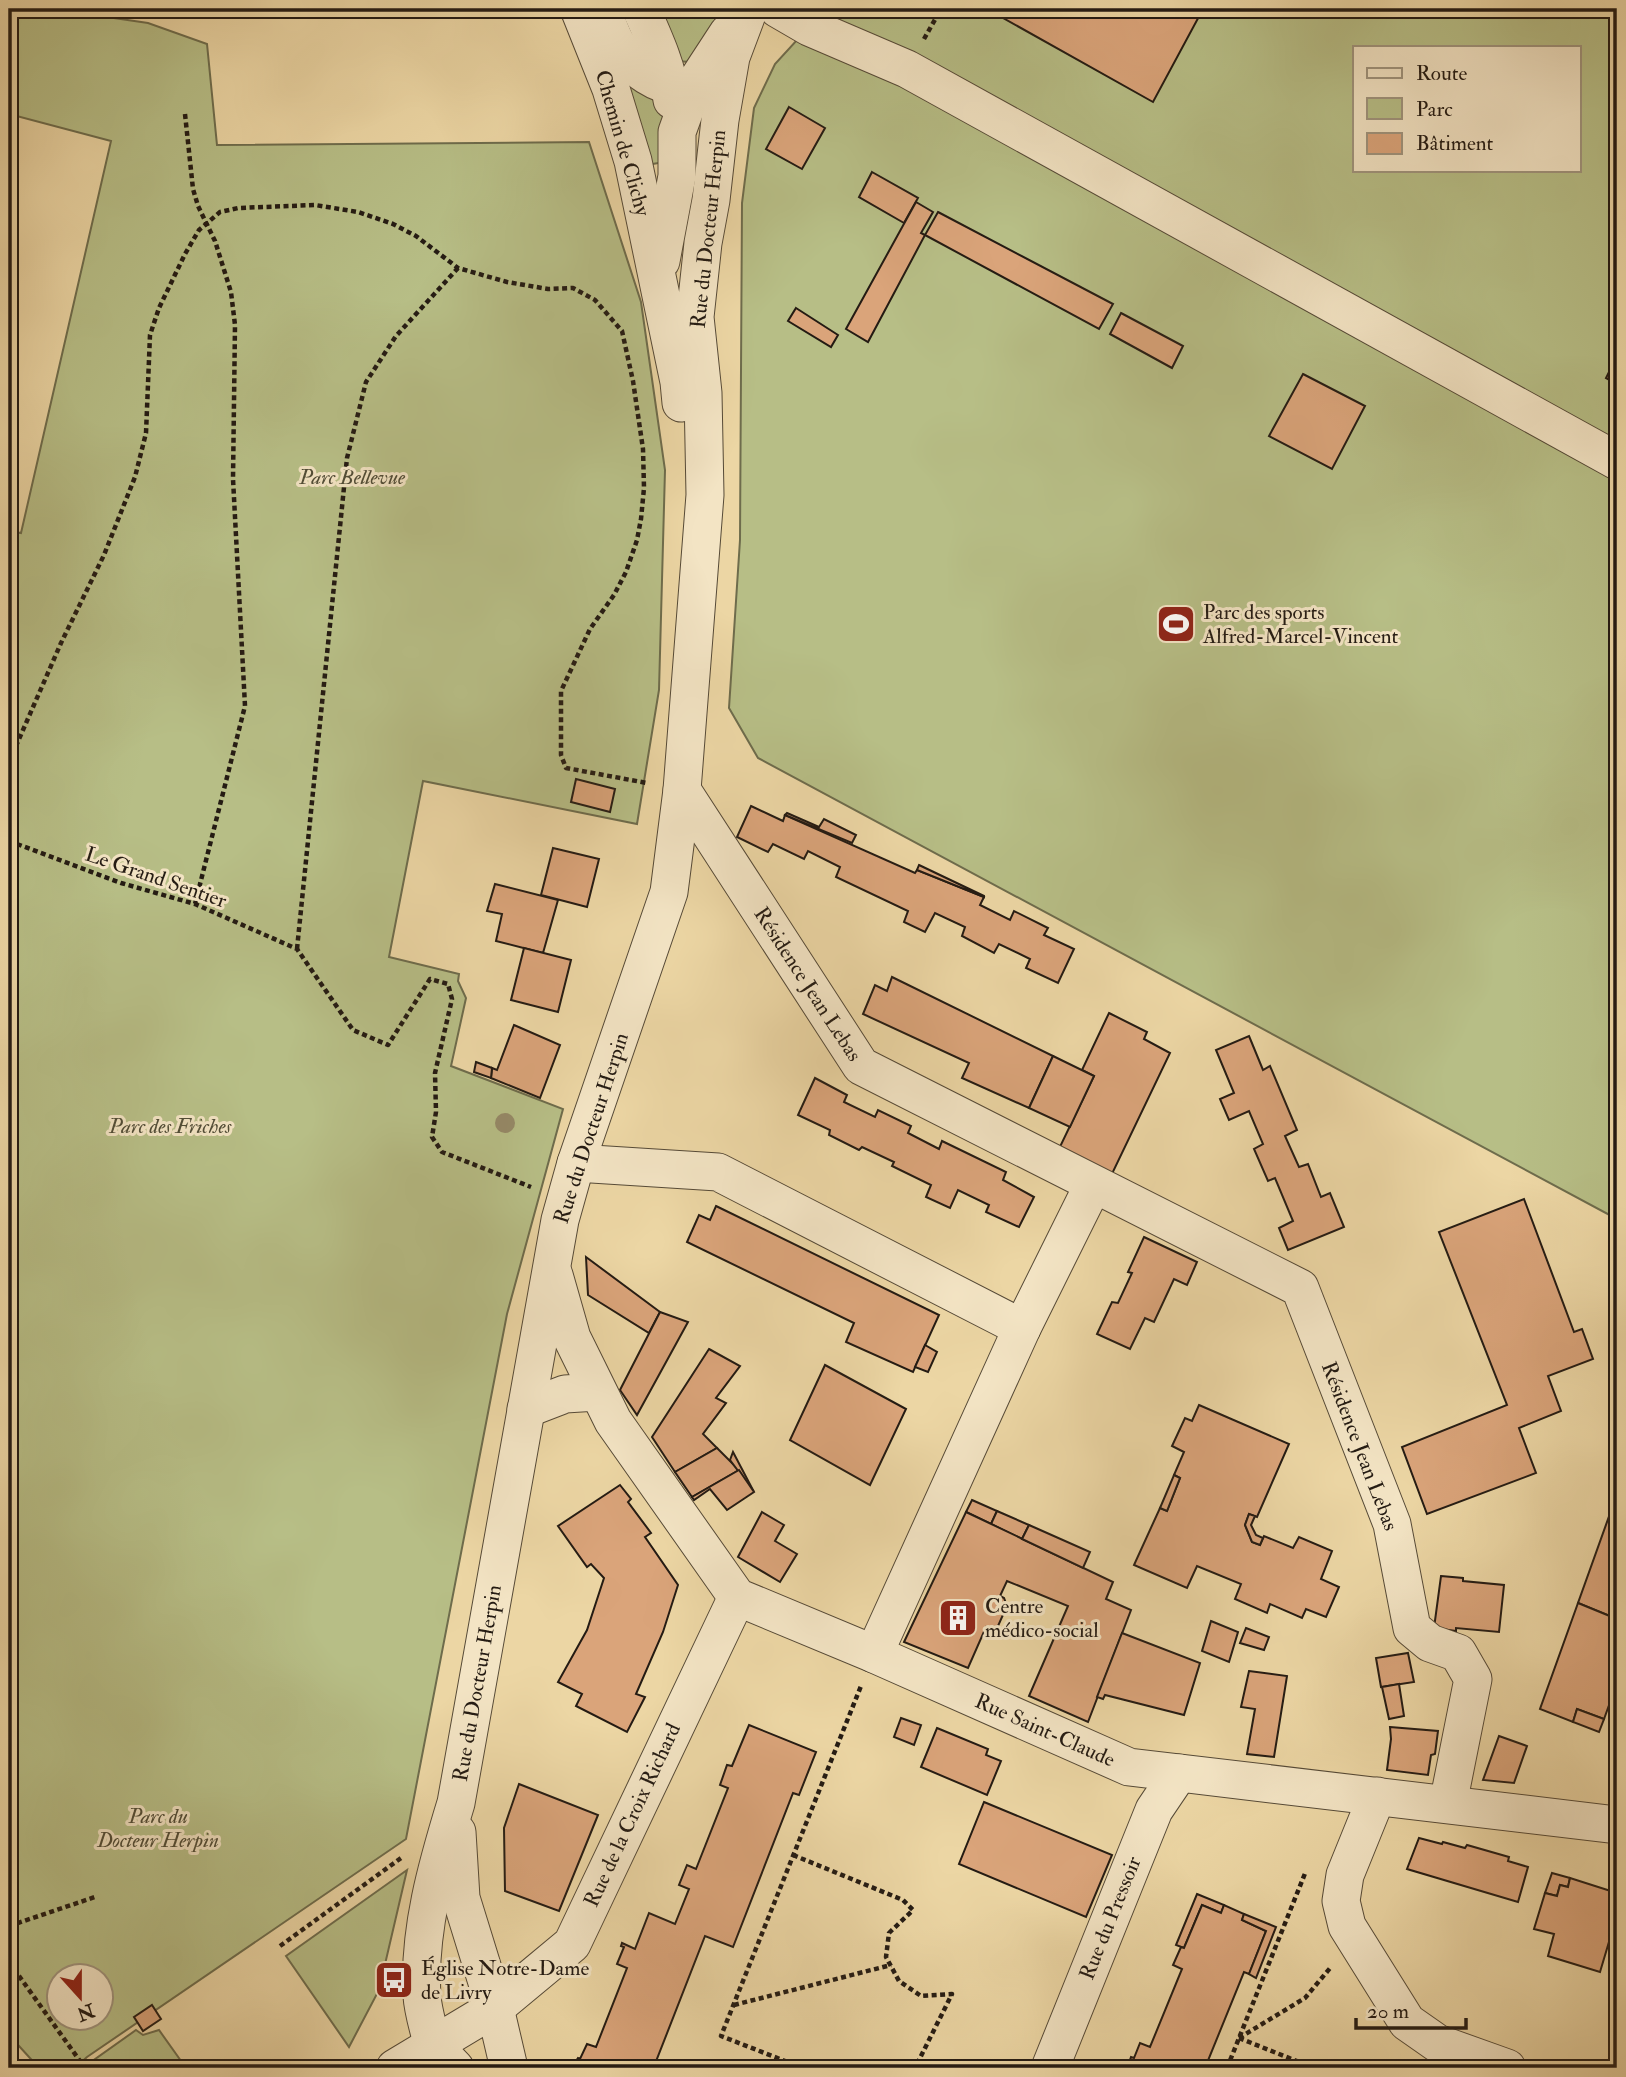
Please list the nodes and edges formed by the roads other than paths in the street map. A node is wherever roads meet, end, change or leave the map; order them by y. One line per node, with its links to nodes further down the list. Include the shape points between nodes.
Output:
1 (579, 9): 9 (street, Chemin de Clichy, via 633,161)
2 (602, 9): 7 (street, via 615,42 631,62 650,77)
3 (641, 9): 7 (street)
4 (747, 9): 6 (street, Rue du Docteur Herpin); 7 (street)
5 (778, 9): 11 (street, via 907,69)
6 (731, 57): 7 (street); 10 (street, Rue du Docteur Herpin)
7 (682, 86): 8 (street)
8 (677, 176): 9 (street); 10 (street)
9 (657, 279): 12 (street, Rue du Docteur Herpin, via 679,382)
10 (695, 317): 12 (street, Rue du Docteur Herpin, via 705,482)
11 (1617, 461)
12 (700, 580): 13 (street, Rue du Docteur Herpin)
13 (682, 790): 14 (street, Rue du Docteur Herpin, via 669,892); 15 (street, Résidence Jean Lebas, via 860,1066)
14 (576, 1163): 16 (street, Rue du Docteur Herpin); 17 (street, via 718,1171)
15 (1093, 1185): 17 (street); 25 (street, Résidence Jean Lebas, via 1300,1288 1392,1524 1412,1628 1430,1643 1458,1653 1473,1679)
16 (552, 1267): 18 (street, via 572,1338); 19 (street, Rue du Docteur Herpin)
17 (1022, 1328): 21 (street)
18 (597, 1392): 19 (street, via 565,1394); 20 (street)
19 (526, 1409): 24 (street, Rue du Docteur Herpin)
20 (737, 1597): 21 (street, Rue Saint-Claude); 27 (street, Rue de la Croix Richard, via 572,1944)
21 (874, 1654): 22 (street, Rue Saint-Claude, via 1129,1768)
22 (1179, 1773): 23 (street, Rue Saint-Claude); 31 (street, Rue du Pressoir, via 1154,1810)
23 (1377, 1796): 25 (street, Rue Saint-Claude); 32 (street, via 1345,1875 1341,1901 1347,1926 1407,2022 1437,2043)
24 (456, 1803): 27 (street, Rue du Docteur Herpin, via 461,1898); 28 (street, Rue du Docteur Herpin, via 439,1858 424,1947 422,1997)
25 (1448, 1804): 26 (street, Rue Saint-Claude)
26 (1617, 1825)
27 (495, 2008): 28 (street, Rue de la Croix Richard); 30 (street, Rue du Docteur Herpin)
28 (443, 2056): 29 (street, Rue de la Croix Richard)
29 (395, 2068)
30 (509, 2068)
31 (1050, 2068)
32 (1507, 2068)

